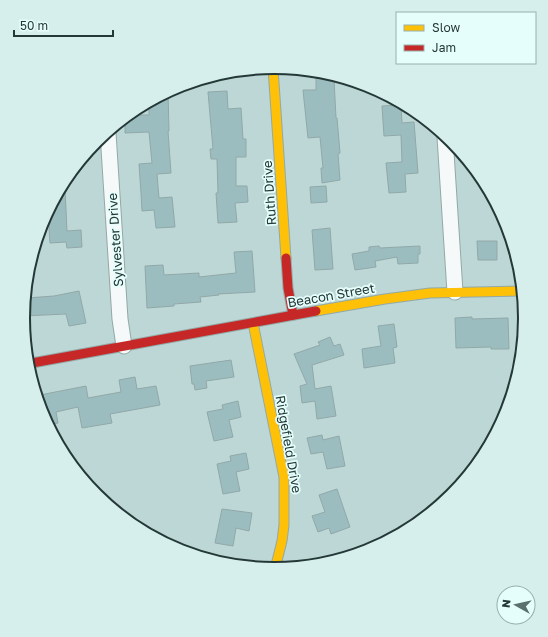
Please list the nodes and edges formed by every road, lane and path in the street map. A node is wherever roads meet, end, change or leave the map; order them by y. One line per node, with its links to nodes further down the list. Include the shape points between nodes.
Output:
1 (273, 74): 6 (street, Ruth Drive, via 288,288)
2 (108, 139): 8 (street, Sylvester Drive)
3 (445, 145): 5 (street)
4 (516, 291): 5 (street, Beacon Street)
5 (455, 292): 6 (street, Beacon Street, via 385,299)
6 (293, 315): 7 (street, Beacon Street)
7 (253, 323): 8 (street, Beacon Street); 10 (street, Ridgefield Drive, via 284,477 285,517)
8 (124, 346): 9 (street, Beacon Street)
9 (34, 363)
10 (277, 562)

